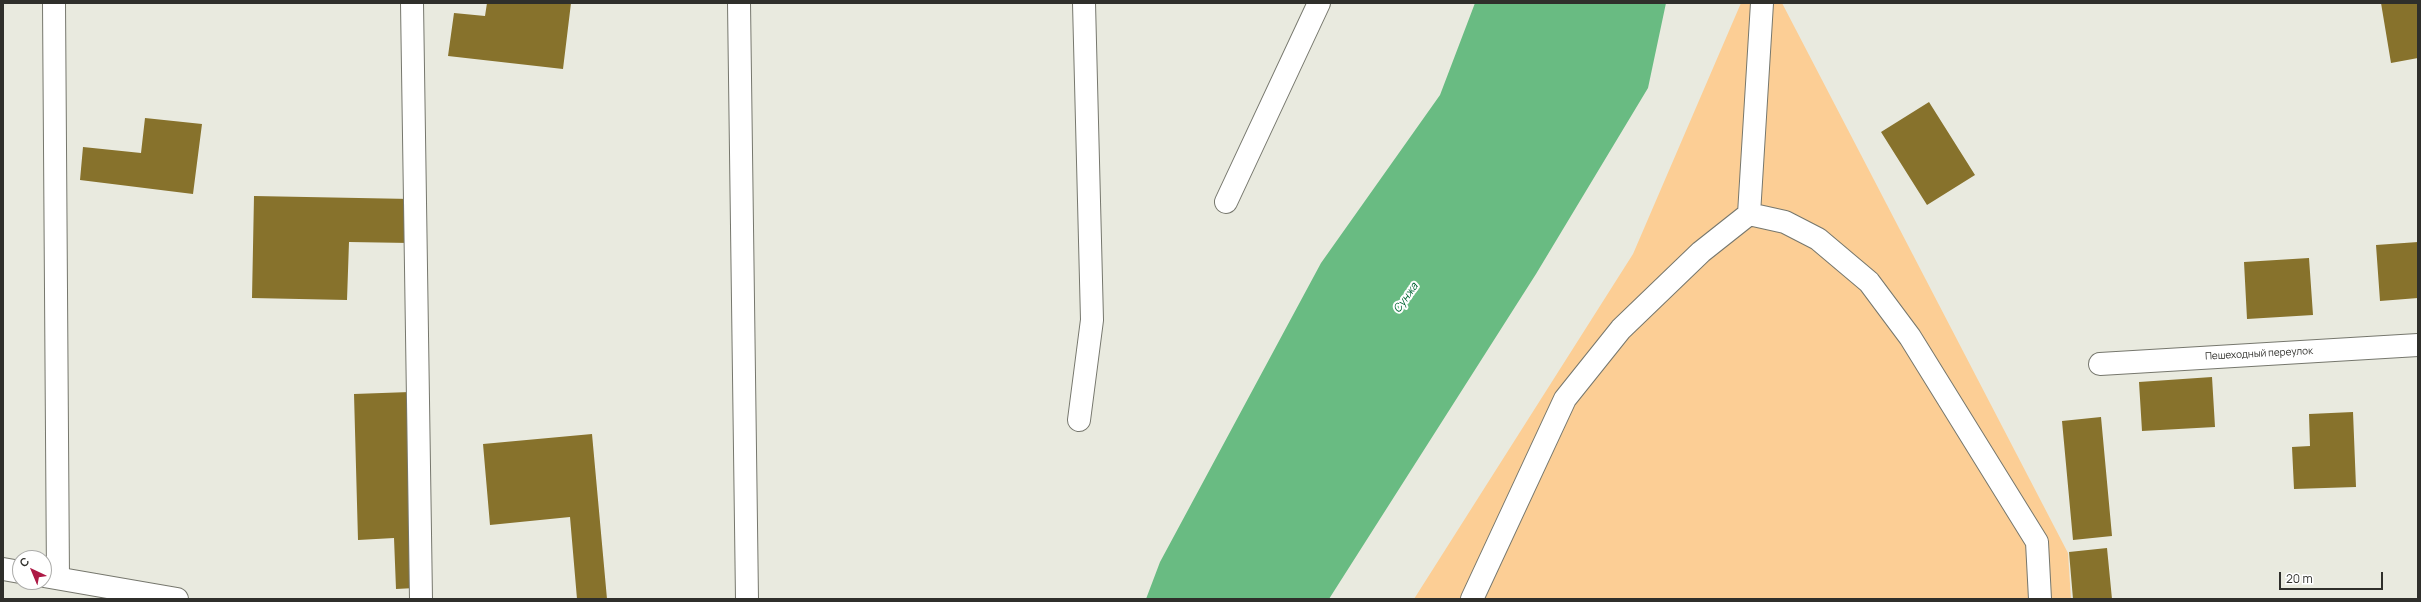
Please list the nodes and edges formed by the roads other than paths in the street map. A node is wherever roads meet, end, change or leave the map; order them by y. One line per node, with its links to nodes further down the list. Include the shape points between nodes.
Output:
1 (54, 3): 12 (street)
2 (412, 3): 15 (street)
3 (739, 3): 16 (street)
4 (1084, 3): 11 (street, via 1092,320)
5 (1319, 3): 7 (street)
6 (1762, 3): 8 (street)
7 (1226, 202)
8 (1748, 214): 17 (street, via 1701,252 1621,329 1565,399); 18 (street, via 1785,222 1818,238 1869,282 1910,337 2037,542)
9 (2418, 345): 10 (street, Пешеходный переулок)
10 (2100, 364)
11 (1079, 420)
12 (51, 550)
13 (52, 577): 14 (street)
14 (177, 599)
15 (421, 599)
16 (747, 599)
17 (1472, 599)
18 (2040, 599)

